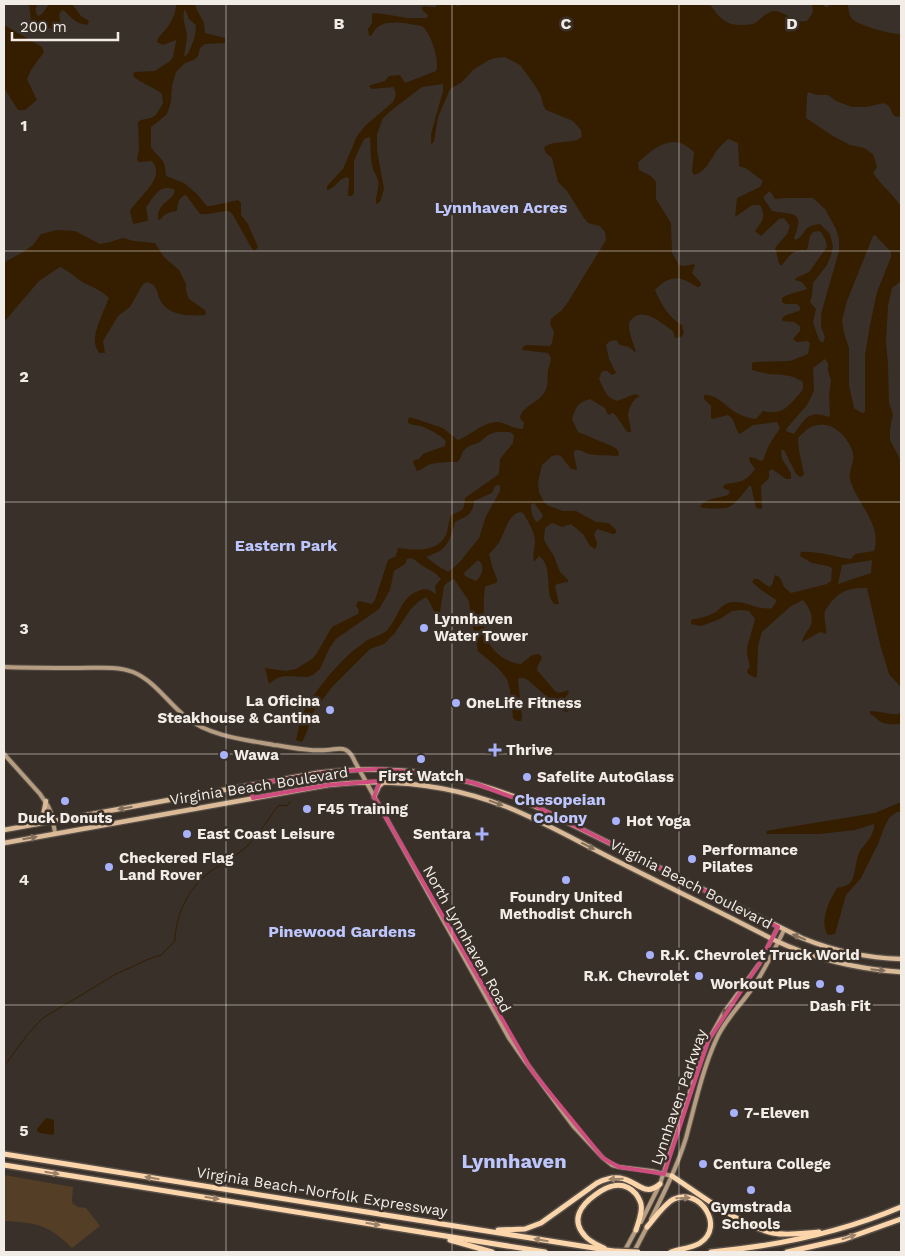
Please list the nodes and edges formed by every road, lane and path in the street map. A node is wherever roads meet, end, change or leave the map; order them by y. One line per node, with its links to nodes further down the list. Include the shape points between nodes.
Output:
1 (4, 667): 3 (street, North Lynnhaven Road, via 130,671 150,682 187,718 200,726 265,743 310,750 344,750)
2 (4, 754): 9 (street)
3 (359, 770): 4 (street, North Lynnhaven Road); 6 (main road, Virginia Beach Boulevard, via 317,773); 15 (main road, Virginia Beach Boulevard, via 436,774 513,796)
4 (366, 782): 5 (main road, Virginia Beach Boulevard); 7 (street, North Lynnhaven Road); 8 (main road, Virginia Beach Boulevard, via 317,786)
5 (384, 782): 7 (main road); 17 (main road, Virginia Beach Boulevard, one-way to 17, via 448,790 504,806)
6 (250, 785): 8 (main road); 10 (main road, Virginia Beach Boulevard, one-way to 10)
7 (374, 797): 23 (street, North Lynnhaven Road, via 509,1038 574,1127 608,1163)
8 (253, 798): 13 (main road, Virginia Beach Boulevard)
9 (46, 801): 10 (street); 11 (main road, via 43,816)
10 (53, 821): 11 (main road, Virginia Beach Boulevard); 13 (street)
11 (35, 824): 12 (main road, Virginia Beach Boulevard)
12 (4, 830)
13 (55, 833): 14 (main road, Virginia Beach Boulevard, one-way to 13)
14 (4, 843)
15 (778, 927): 16 (main road, Virginia Beach Boulevard); 17 (street, Lynnhaven Parkway)
16 (784, 930): 18 (street, Lynnhaven Parkway); 19 (main road, Virginia Beach Boulevard, one-way to 16, via 841,951)
17 (772, 939): 18 (main road, Virginia Beach Boulevard); 23 (street, Lynnhaven Parkway, one-way to 23, via 708,1041)
18 (779, 942): 20 (main road, Virginia Beach Boulevard, one-way to 20, via 837,963); 24 (street, Lynnhaven Parkway, via 752,990 715,1041)
19 (901, 959)
20 (901, 972)
21 (4, 1154): 31 (highway, Virginia Beach-Norfolk Expressway, one-way to 21)
22 (4, 1165): 32 (highway, Virginia Beach-Norfolk Expressway, one-way to 32)
23 (664, 1174): 24 (street, North Lynnhaven Road); 25 (street, Lynnhaven Parkway)
24 (672, 1176): 28 (street, Lynnhaven Parkway); 30 (highway, via 734,1217 774,1233 793,1235)
25 (660, 1184): 29 (street, Lynnhaven Parkway); 31 (highway, one-way to 31, via 650,1190 626,1179 607,1179 533,1227)
26 (901, 1207): 30 (highway)
27 (901, 1219): 34 (highway, one-way to 27)
28 (647, 1227): 38 (street, Lynnhaven Parkway); 39 (highway, one-way to 39, via 668,1203 677,1198 693,1199 705,1208 711,1226 706,1236 700,1243)
29 (636, 1230): 33 (highway, via 641,1210 638,1196 628,1187 602,1189 584,1203 579,1212 579,1228 584,1236); 37 (street, Lynnhaven Parkway)
30 (837, 1230): 40 (highway, via 778,1244)
31 (483, 1231): 33 (highway, Virginia Beach-Norfolk Expressway, one-way to 31)
32 (437, 1235): 35 (highway); 36 (highway, Virginia Beach-Norfolk Expressway)
33 (610, 1250): 38 (highway, Virginia Beach-Norfolk Expressway, bridge)
34 (800, 1251): 41 (highway)
35 (492, 1252)
36 (545, 1252)
37 (624, 1252)
38 (636, 1252)
39 (670, 1252)
40 (711, 1252)
41 (787, 1252)

